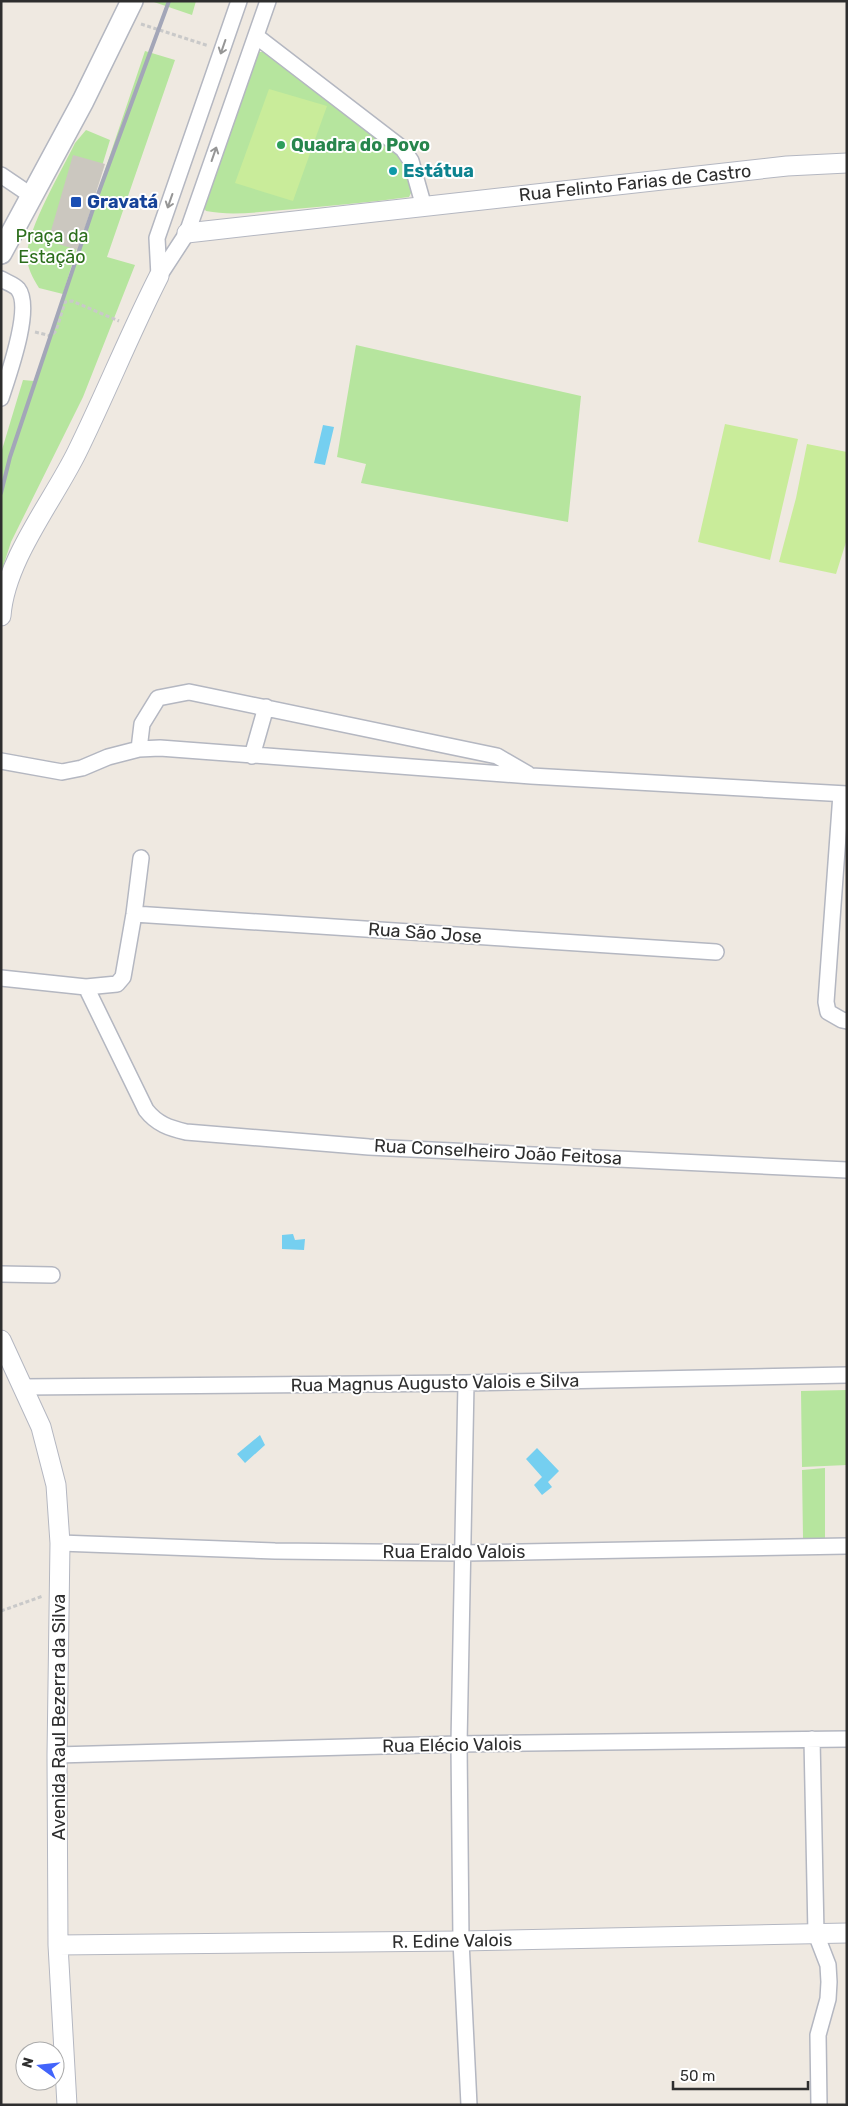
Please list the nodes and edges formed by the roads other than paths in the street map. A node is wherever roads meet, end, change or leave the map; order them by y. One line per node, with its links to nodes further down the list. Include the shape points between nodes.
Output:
1 (132, 1): 9 (main road)
2 (239, 1): 5 (street, one-way to 5)
3 (268, 1): 4 (street)
4 (256, 36): 6 (street); 10 (street, via 403,149 411,162)
5 (197, 121): 6 (street); 12 (street, one-way to 12)
6 (223, 129): 11 (street, one-way to 6)
7 (847, 163): 10 (street, Rua Felinto Farias de Castro, via 778,167)
8 (1, 175): 9 (street)
9 (32, 196): 13 (main road)
10 (424, 207): 11 (street, Rua Felinto Farias de Castro)
11 (187, 233): 12 (street); 14 (street)
12 (157, 238): 14 (street)
13 (1, 253)
14 (159, 276): 17 (street, via 133,326 77,453 31,533 10,580)
15 (1, 279): 16 (street, via 18,288 23,300 21,329)
16 (1, 398)
17 (2, 610)
18 (266, 708): 19 (street, via 190,692 158,698 142,724); 20 (street); 22 (street, via 497,756)
19 (139, 750): 20 (street, via 160,748); 21 (street, via 62,772)
20 (252, 756): 22 (street)
21 (1, 761)
22 (531, 776): 23 (street)
23 (844, 794): 29 (street, via 826,1002 828,1012)
24 (141, 858): 25 (street)
25 (134, 914): 26 (street, Rua São Jose); 28 (street, via 123,977 110,986)
26 (716, 952)
27 (1, 978): 28 (street)
28 (86, 987): 30 (street, Rua Conselheiro João Feitosa, via 146,1110 153,1119 168,1128 369,1146)
29 (847, 1021)
30 (847, 1170)
31 (1, 1274): 32 (street)
32 (52, 1275)
33 (1, 1340): 36 (street, Avenida Raul Bezerra da Silva)
34 (847, 1375): 35 (street, Rua Magnus Augusto Valois e Silva)
35 (466, 1383): 36 (street, Rua Magnus Augusto Valois e Silva); 39 (street)
36 (23, 1387): 37 (street, Avenida Raul Bezerra da Silva, via 40,1427 56,1485)
37 (60, 1543): 39 (street, Rua Eraldo Valois, via 275,1551); 43 (street, Avenida Raul Bezerra da Silva)
38 (847, 1546): 39 (street, Rua Eraldo Valois)
39 (463, 1553): 42 (street)
40 (812, 1739): 41 (street, Rua Elécio Valois); 42 (street, Rua Elécio Valois); 45 (street)
41 (847, 1739)
42 (459, 1744): 43 (street, Rua Elécio Valois); 46 (street)
43 (57, 1755): 47 (street, Avenida Raul Bezerra da Silva)
44 (847, 1933): 45 (street, R. Edine Valois)
45 (816, 1934): 46 (street, R. Edine Valois); 50 (street, via 828,1965 829,1982 818,2035)
46 (461, 1941): 47 (street, R. Edine Valois); 49 (street)
47 (58, 1945): 48 (street, Avenida Raul Bezerra da Silva)
48 (67, 2105)
49 (469, 2105)
50 (819, 2105)

